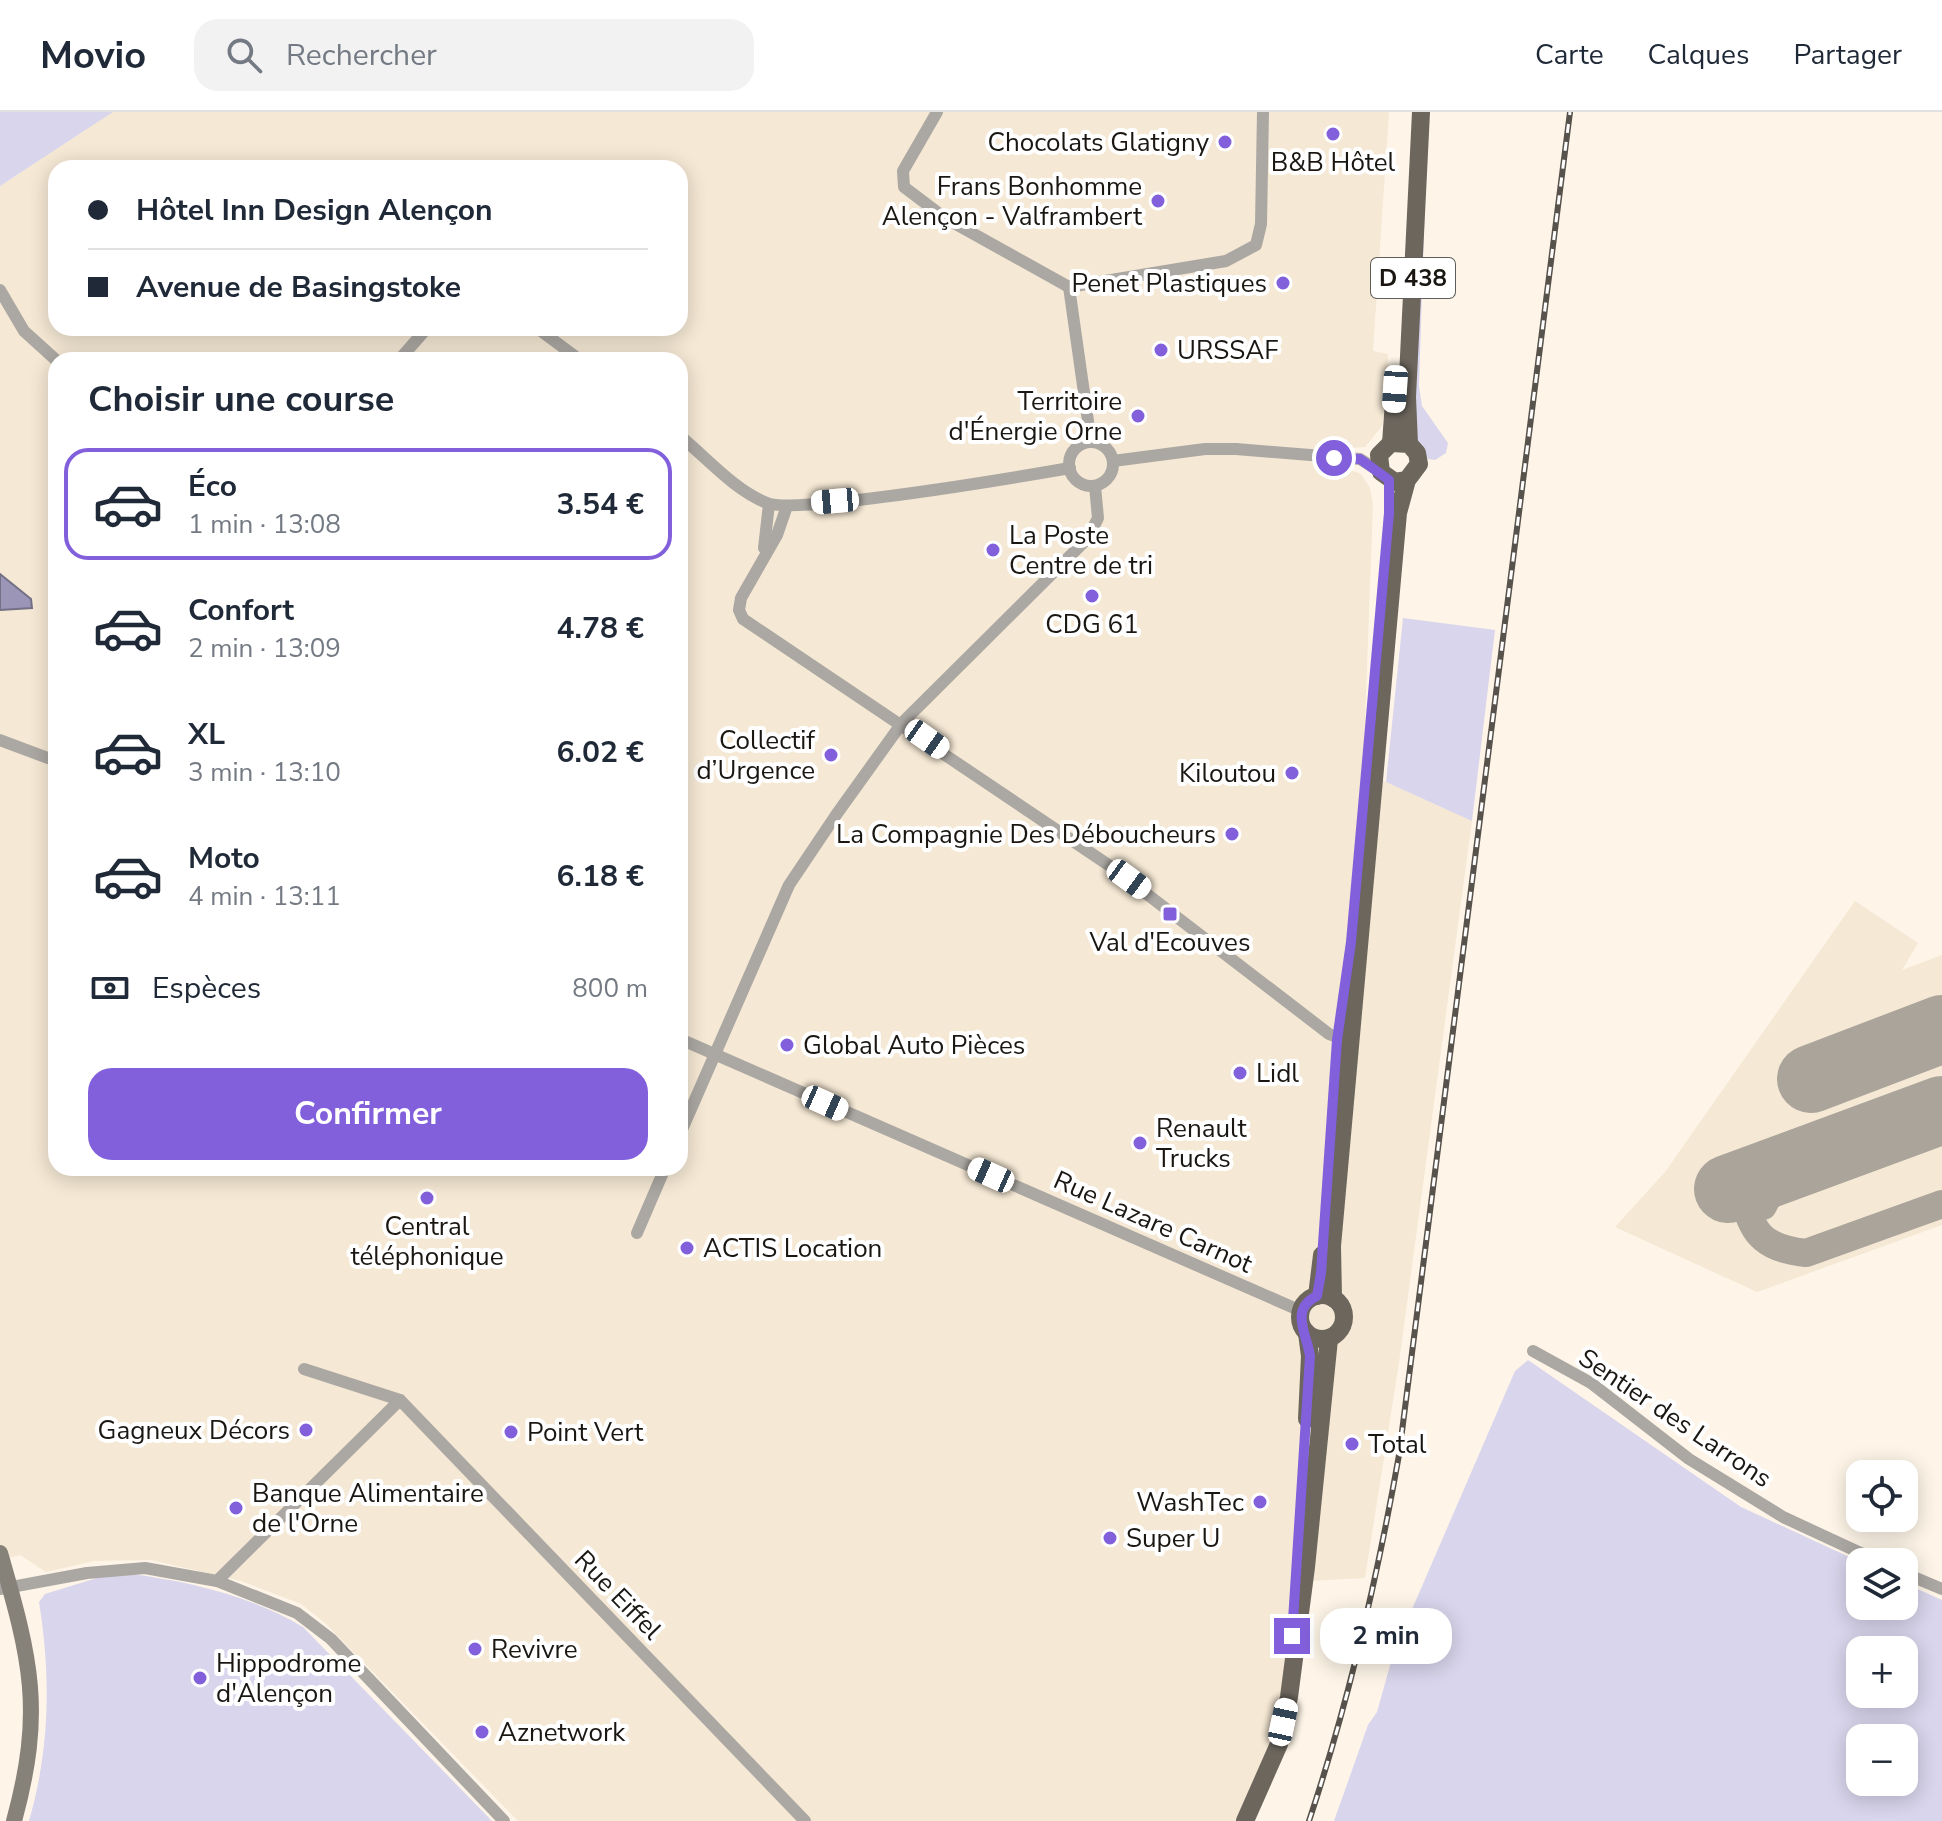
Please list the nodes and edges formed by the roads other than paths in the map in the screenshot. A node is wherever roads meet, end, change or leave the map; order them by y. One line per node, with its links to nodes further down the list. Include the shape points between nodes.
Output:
1 (937, 112): 5 (street, via 903,171 904,187 945,218)
2 (1263, 112): 5 (street, via 1256,245 1226,261)
3 (1412, 112): 14 (main road, D 438)
4 (1421, 112): 14 (main road, D 438, via 1407,397)
5 (1069, 287): 12 (street)
6 (0, 290): 11 (street, via 24,331)
7 (420, 336): 9 (street)
8 (548, 336): 10 (street)
9 (406, 352)
10 (569, 352)
11 (48, 353)
12 (1091, 442): 16 (street, via 1106,448); 17 (street, via 1075,449)
13 (688, 443): 20 (street)
14 (1394, 446): 15 (street); 18 (main road, via 1378,461); 18 (main road, via 1417,453 1419,464)
15 (1360, 459): 16 (street, via 1205,449); 18 (street)
16 (1113, 461): 19 (street, via 1108,479)
17 (1070, 468): 19 (street, via 1076,480); 21 (street)
18 (1392, 477): 26 (main road)
19 (1095, 486): 23 (street, via 1098,518 1088,538)
20 (769, 504): 21 (street); 22 (street)
21 (787, 506): 22 (street, via 777,535)
22 (762, 555): 23 (street, via 741,598 743,619)
23 (902, 723): 26 (street, via 1145,890); 28 (street, via 789,885)
24 (2, 738): 25 (street)
25 (48, 758)
26 (1343, 1041): 32 (main road)
27 (688, 1042): 28 (street, Rue Lazare Carnot)
28 (715, 1054): 29 (street); 33 (street, Rue Lazare Carnot)
29 (688, 1116)
30 (662, 1176): 31 (street)
31 (637, 1233)
32 (1325, 1297): 33 (main road); 35 (main road, via 1343,1309 1344,1324)
33 (1301, 1311): 34 (main road)
34 (1307, 1333): 35 (main road); 45 (main road, via 1306,1440)
35 (1329, 1339): 45 (main road)
36 (1533, 1351): 39 (street, Sentier des Larrons, via 1591,1383 1689,1459 1783,1517)
37 (304, 1369): 38 (street)
38 (400, 1400): 42 (street); 48 (street, Rue Eiffel)
39 (1850, 1548)
40 (0, 1553): 43 (main road)
41 (1918, 1579): 44 (street)
42 (217, 1581): 43 (street, via 134,1568); 47 (street, via 297,1613 331,1639)
43 (5, 1588): 46 (main road, via 32,1682 34,1725)
44 (1942, 1589)
45 (1289, 1697): 49 (main road, via 1279,1744)
46 (14, 1821)
47 (504, 1821)
48 (805, 1821)
49 (1245, 1821)

